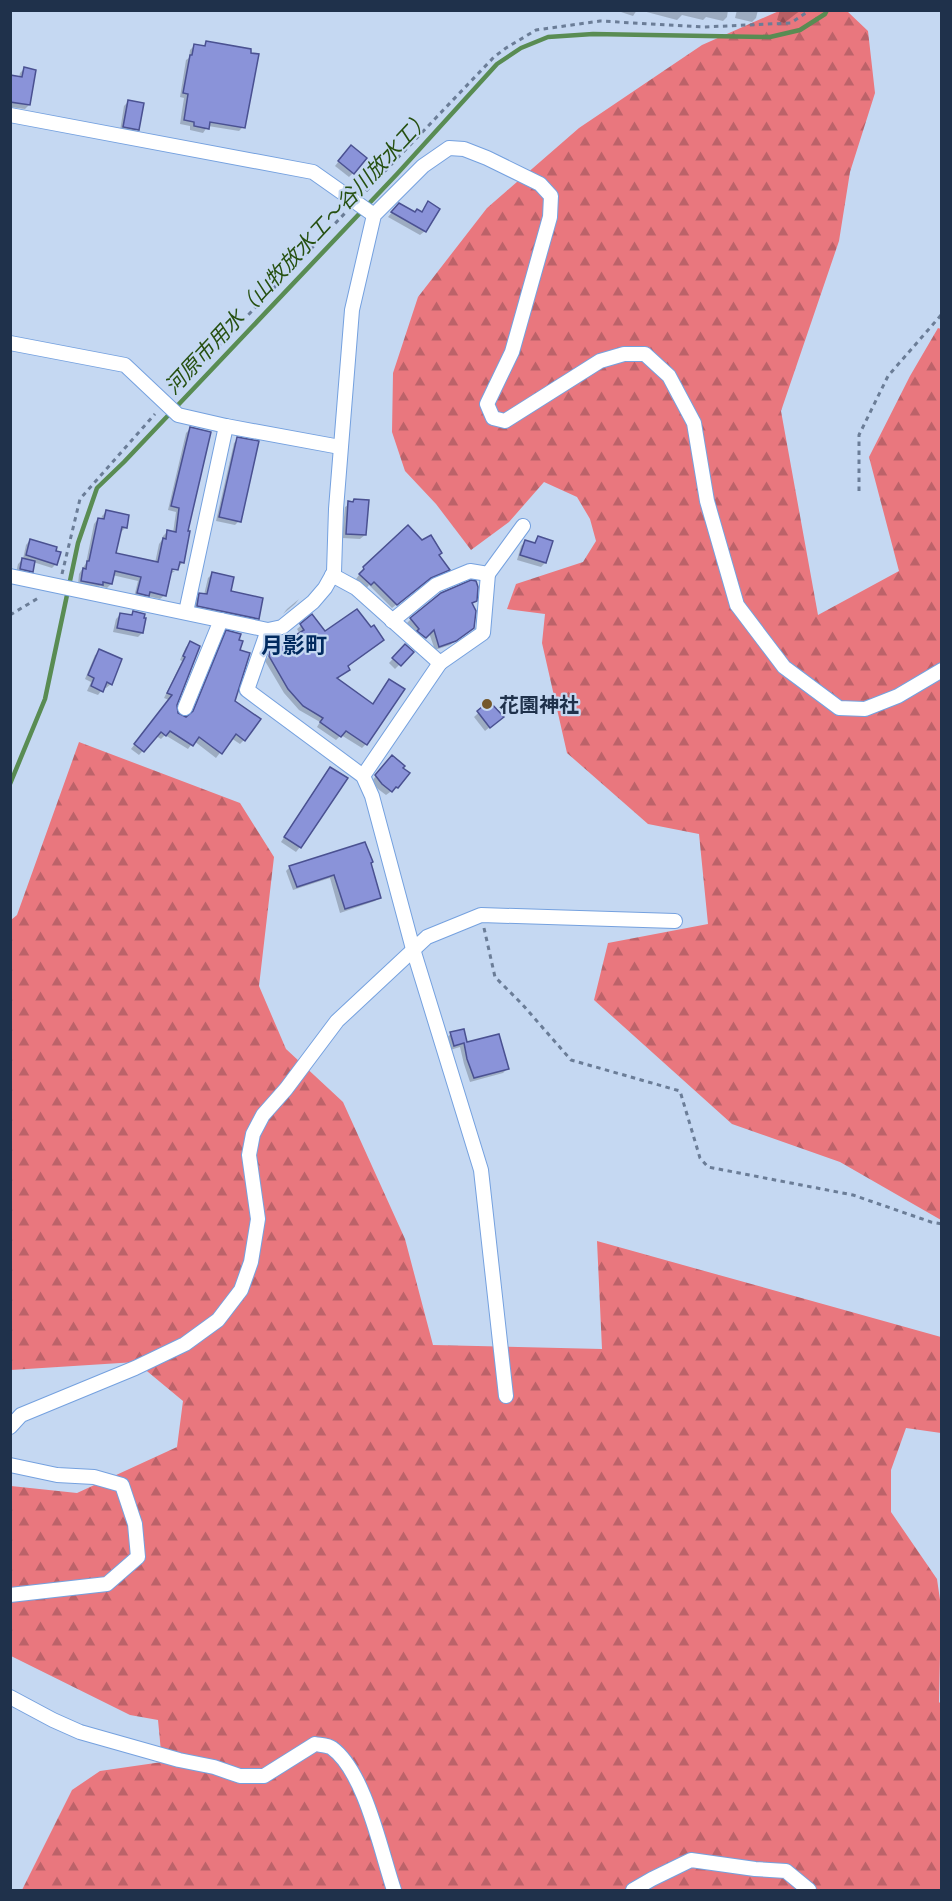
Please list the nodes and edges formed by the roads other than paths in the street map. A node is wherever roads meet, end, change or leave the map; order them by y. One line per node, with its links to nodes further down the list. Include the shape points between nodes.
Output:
1 (10, 115): 2 (street, via 313,172)
2 (365, 207): 5 (street); 15 (street, via 449,148 464,149 540,184 551,196 550,217 512,352 487,404 493,418 505,421 600,361 624,354 645,354 669,376 694,423 706,501 737,605 784,668 839,708 865,709 898,696)
3 (10, 343): 4 (street, via 125,365 178,415)
4 (226, 426): 5 (street); 10 (street)
5 (340, 447): 8 (street)
6 (523, 526): 7 (street)
7 (488, 573): 12 (street, via 470,571 436,585); 14 (street, via 483,633)
8 (332, 575): 12 (street, via 356,588); 13 (street, via 313,602 282,627)
9 (10, 576): 10 (street)
10 (186, 612): 11 (street)
11 (221, 620): 13 (street); 16 (street)
12 (392, 621): 14 (street)
13 (268, 630): 17 (street, via 247,690)
14 (440, 663): 17 (street)
15 (942, 670)
16 (185, 708)
17 (363, 776): 19 (street, via 372,796)
18 (675, 921): 19 (street, via 481,915 427,937)
19 (413, 949): 20 (street, via 481,1170); 21 (street, via 337,1021 252,1134 249,1155 258,1219 251,1262 241,1290 218,1320 185,1344 21,1415)
20 (506, 1396)
21 (10, 1427)
22 (10, 1465): 23 (street, via 122,1485 135,1524 138,1557 107,1584)
23 (10, 1595)
24 (10, 1697): 25 (street, via 80,1732 240,1776 264,1776 315,1744 331,1746 347,1762 363,1790)
25 (394, 1890)
26 (633, 1890): 27 (street, via 691,1860 786,1871)
27 (809, 1890)

